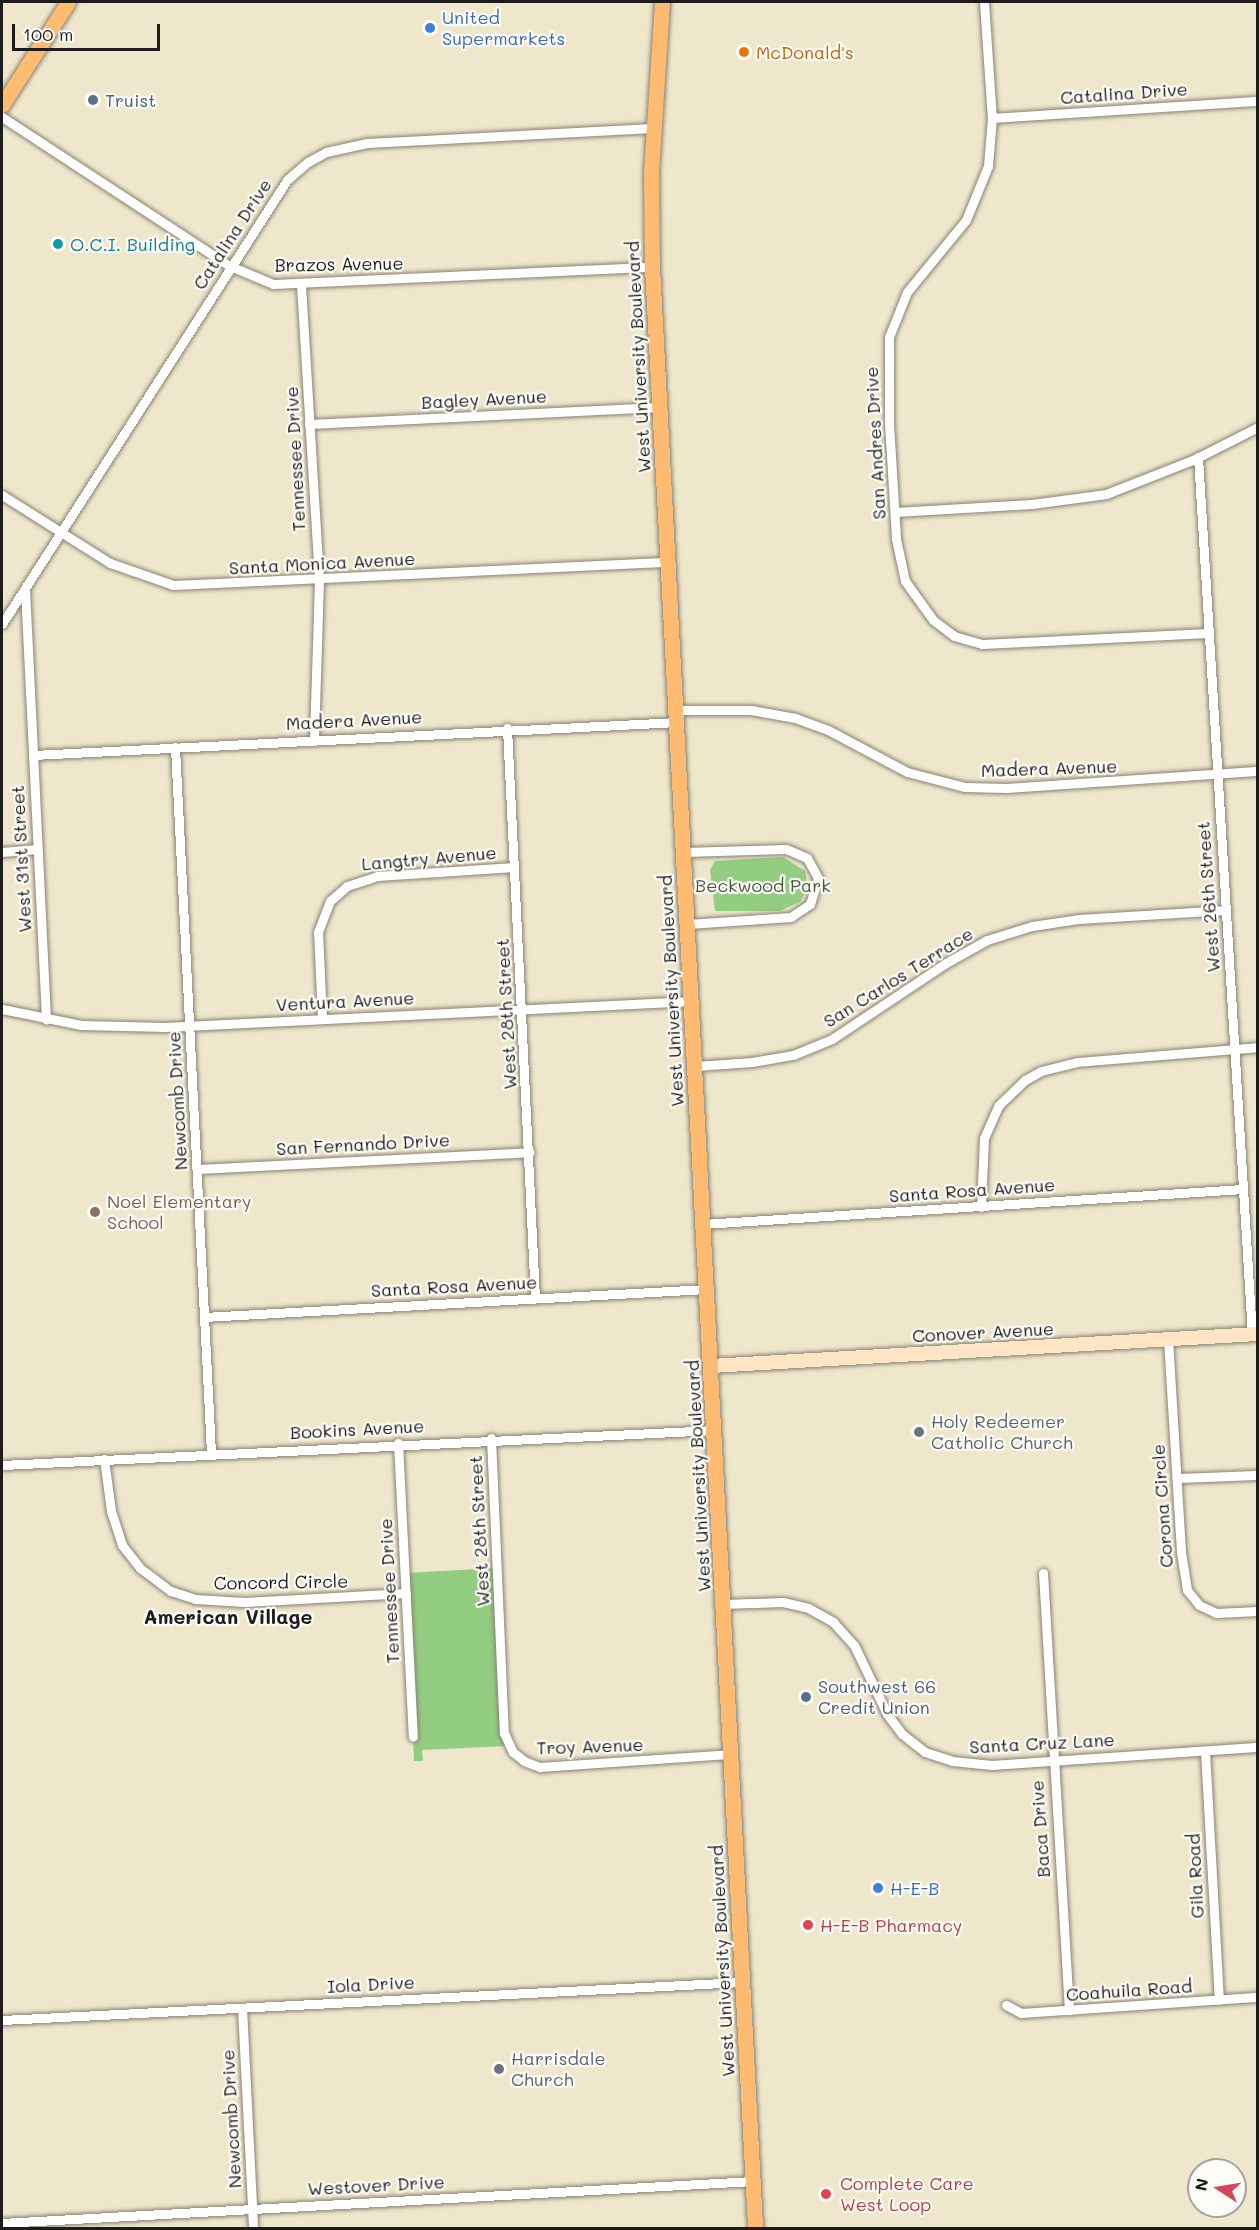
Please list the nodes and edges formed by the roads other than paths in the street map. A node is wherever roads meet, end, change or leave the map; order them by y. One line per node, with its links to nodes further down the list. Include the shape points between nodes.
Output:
1 (68, 2): 5 (main road)
2 (984, 2): 7 (street, San Andres Drive)
3 (664, 4): 8 (main road, West University Boulevard)
4 (1257, 101): 7 (street, Catalina Drive)
5 (2, 105)
6 (2, 117): 9 (street, Brazos Avenue)
7 (992, 118): 17 (street, San Andres Drive, via 988,166 979,194 966,220 907,292 889,337 886,370)
8 (653, 128): 9 (street, Catalina Drive, via 346,146 308,162 287,180); 10 (main road, West University Boulevard)
9 (230, 266): 11 (street, Brazos Avenue, via 255,279); 18 (street, Catalina Drive)
10 (652, 267): 11 (street, Brazos Avenue); 12 (main road, West University Boulevard)
11 (301, 285): 13 (street, Tennessee Drive)
12 (660, 406): 13 (street, Bagley Avenue); 19 (main road, West University Boulevard)
13 (309, 424): 20 (street, Tennessee Drive)
14 (1257, 427): 15 (street)
15 (1198, 457): 17 (street, via 1113,491 1080,499); 23 (street, West 26th Street)
16 (2, 495): 18 (street, Santa Monica Avenue)
17 (895, 512): 23 (street, San Andres Drive, via 900,566 912,597 933,620 965,640 1025,645)
18 (60, 532): 20 (street, Santa Monica Avenue, via 110,563 164,583 196,586); 21 (street, Catalina Drive)
19 (668, 562): 20 (street, Santa Monica Avenue); 24 (main road, West University Boulevard)
20 (319, 580): 26 (street, Tennessee Drive)
21 (25, 589): 22 (street, Catalina Drive); 28 (street, West 31st Street)
22 (2, 624)
23 (1209, 633): 30 (street, West 26th Street)
24 (677, 716): 25 (street, Madera Avenue); 30 (street, Madera Avenue, via 740,710 795,718 828,730 907,772 964,787 1007,788); 33 (main road, West University Boulevard)
25 (507, 728): 26 (street, Madera Avenue); 34 (street, West 28th Street)
26 (314, 739): 27 (street, Madera Avenue)
27 (175, 747): 28 (street, Madera Avenue); 42 (street, Newcomb Drive)
28 (33, 755): 31 (street, West 31st Street)
29 (1257, 771): 30 (street, Madera Avenue)
30 (1215, 775): 35 (street, West 26th Street)
31 (37, 849): 32 (street); 40 (street, West 31st Street)
32 (2, 852)
33 (683, 852): 36 (main road, West University Boulevard); 36 (street, via 786,849 807,858 818,878 810,904 790,917)
34 (514, 867): 38 (street, West 28th Street); 41 (street, Langtry Avenue, via 378,876 346,886 330,902 318,932)
35 (1226, 910): 44 (street, West 26th Street); 45 (street, San Carlos Terrace, via 1079,919 1032,926 987,940 832,1038 793,1054)
36 (688, 924): 37 (main road, West University Boulevard)
37 (692, 1001): 38 (street, Ventura Avenue); 45 (main road, West University Boulevard)
38 (522, 1008): 41 (street, Ventura Avenue); 46 (street, West 28th Street)
39 (2, 1009): 40 (street, Ventura Avenue)
40 (46, 1019): 42 (street, Ventura Avenue, via 81,1025)
41 (322, 1019): 42 (street, Ventura Avenue)
42 (189, 1026): 47 (street, Newcomb Drive)
43 (1257, 1047): 44 (street)
44 (1234, 1050): 48 (street, West 26th Street); 49 (street, via 1077,1062 1041,1071 1025,1080 999,1105 984,1138)
45 (696, 1066): 50 (main road, West University Boulevard)
46 (530, 1152): 47 (street, San Fernando Drive); 52 (street, West 28th Street)
47 (197, 1169): 53 (street, Newcomb Drive)
48 (1243, 1189): 49 (street, Santa Rosa Avenue); 54 (street, West 26th Street)
49 (981, 1207): 50 (street, Santa Rosa Avenue)
50 (703, 1224): 51 (main road, West University Boulevard)
51 (707, 1289): 52 (street, Santa Rosa Avenue); 56 (main road, West University Boulevard)
52 (535, 1298): 53 (street, Santa Rosa Avenue)
53 (204, 1317): 60 (street, Newcomb Drive)
54 (1255, 1335): 55 (street, Conover Avenue)
55 (1168, 1339): 56 (street, Conover Avenue); 64 (street, Corona Circle)
56 (711, 1366): 57 (main road, West University Boulevard)
57 (714, 1430): 58 (street, Bookins Avenue); 67 (main road, West University Boulevard)
58 (491, 1438): 59 (street, Bookins Avenue); 69 (street, West 28th Street)
59 (398, 1443): 60 (street, Bookins Avenue); 66 (street, Tennessee Drive)
60 (211, 1453): 61 (street, Bookins Avenue)
61 (104, 1459): 62 (street, Bookins Avenue); 66 (street, Concord Circle, via 111,1511 122,1545 140,1568 171,1591 195,1599 245,1602)
62 (2, 1464)
63 (1257, 1475): 64 (street)
64 (1177, 1478): 68 (street, Corona Circle, via 1184,1580 1193,1599 1216,1612)
65 (1043, 1573): 74 (street, Baca Drive)
66 (406, 1593): 70 (street, Tennessee Drive)
67 (724, 1604): 73 (main road, West University Boulevard); 74 (street, Santa Cruz Lane, via 783,1602 808,1608 833,1622 863,1659 890,1719 925,1752 975,1766)
68 (1257, 1611)
69 (500, 1623): 73 (street, Troy Avenue, via 504,1733 513,1752 524,1761 540,1767)
70 (413, 1737)
71 (1257, 1748): 72 (street, Santa Cruz Lane)
72 (1205, 1750): 74 (street, Santa Cruz Lane); 77 (street, Gila Road)
73 (732, 1755): 75 (main road, West University Boulevard)
74 (1052, 1760): 80 (street, Baca Drive)
75 (742, 1982): 79 (street, Iola Drive); 82 (main road, West University Boulevard)
76 (1257, 1997): 77 (street, Coahuila Road)
77 (1219, 2000): 80 (street, Coahuila Road)
78 (1006, 2005): 80 (street, Coahuila Road, via 1021,2013)
79 (242, 2008): 81 (street, Iola Drive); 83 (street, Newcomb Drive)
80 (1069, 2010)
81 (2, 2020)
82 (753, 2181): 83 (street, Westover Drive); 86 (main road, West University Boulevard)
83 (252, 2208): 84 (street, Westover Drive); 85 (street, Newcomb Drive)
84 (2, 2223)
85 (253, 2229)
86 (754, 2229)

